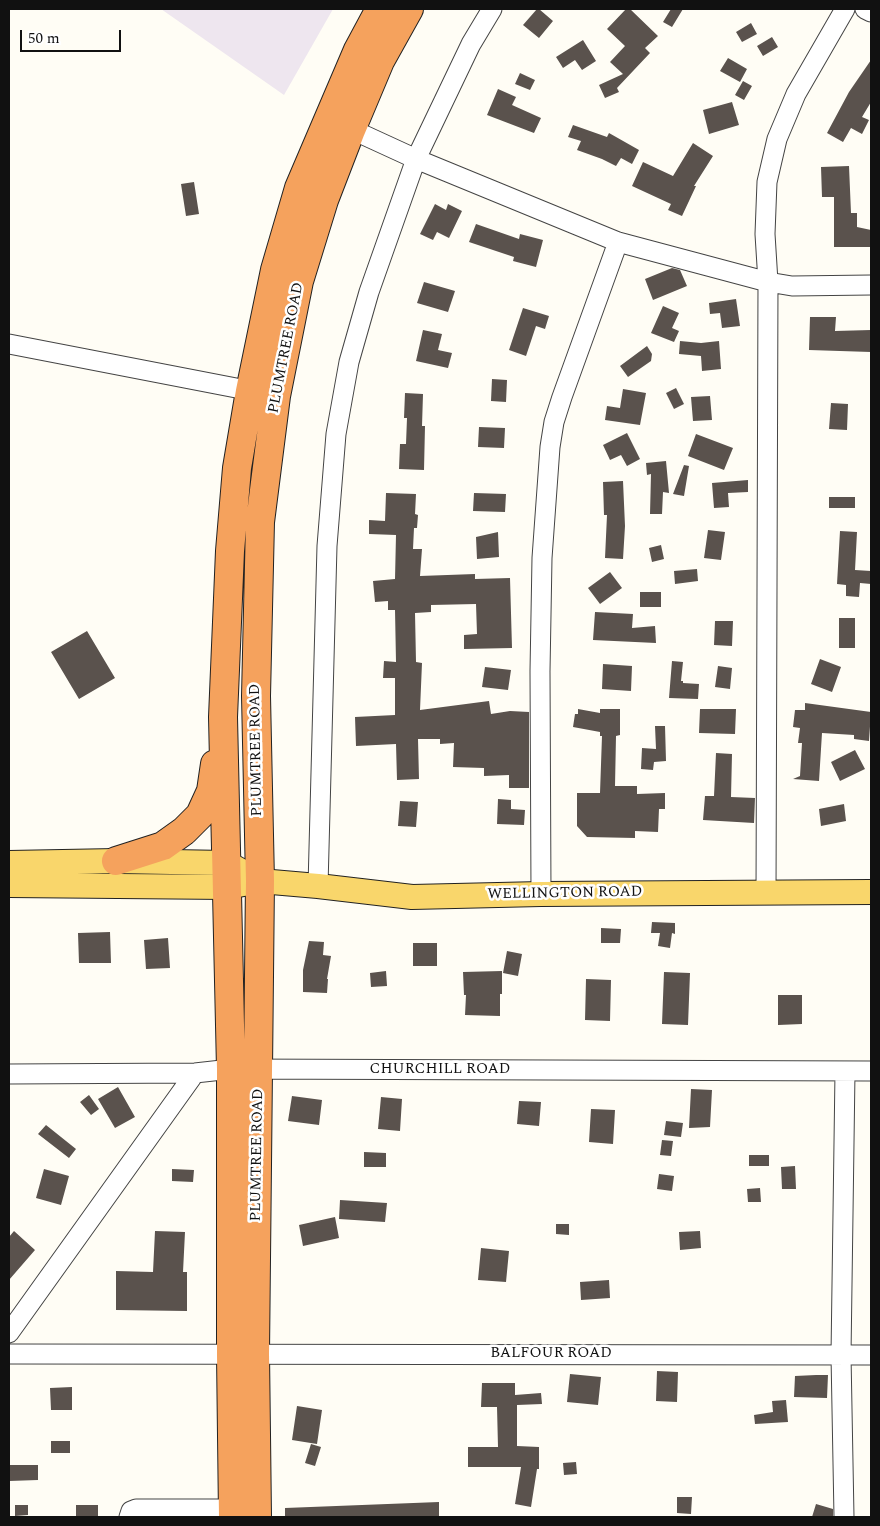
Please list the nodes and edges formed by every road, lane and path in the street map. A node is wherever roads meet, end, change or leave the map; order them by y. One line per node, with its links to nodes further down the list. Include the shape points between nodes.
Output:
1 (380, 9): 7 (highway, PLUMTREE ROAD, via 358,50)
2 (409, 9): 7 (highway, PLUMTREE ROAD)
3 (492, 9): 8 (street, via 471,44)
4 (845, 9): 10 (street, via 796,94 777,139 767,182 765,234)
5 (865, 9): 6 (street)
6 (871, 12)
7 (340, 124): 8 (street); 13 (highway, PLUMTREE ROAD, via 298,188 275,270)
8 (416, 160): 9 (street); 20 (street, via 369,292 349,362 336,434 326,546)
9 (618, 242): 10 (street); 23 (street, via 562,397 550,447 541,568)
10 (768, 282): 11 (street, via 792,286); 22 (street)
11 (871, 285)
12 (9, 344): 13 (street)
13 (263, 393): 14 (highway, PLUMTREE ROAD, via 237,468); 18 (highway, PLUMTREE ROAD, via 256,696)
14 (223, 717): 15 (highway, via 211,791 200,816 163,846); 17 (highway, PLUMTREE ROAD)
15 (116, 861): 16 (main road); 17 (main road)
16 (9, 863)
17 (227, 875): 18 (main road, WELLINGTON ROAD); 19 (main road); 24 (highway, PLUMTREE ROAD)
18 (260, 881): 20 (main road, WELLINGTON ROAD); 25 (highway, PLUMTREE ROAD)
19 (9, 886)
20 (318, 886): 23 (main road, WELLINGTON ROAD, via 412,897)
21 (871, 892): 22 (main road, WELLINGTON ROAD)
22 (766, 893): 23 (main road, WELLINGTON ROAD)
23 (541, 894)
24 (231, 1069): 25 (street, CHURCHILL ROAD); 28 (street, CHURCHILL ROAD); 32 (highway, PLUMTREE ROAD)
25 (259, 1069): 26 (street, CHURCHILL ROAD); 32 (highway, PLUMTREE ROAD)
26 (845, 1072): 27 (street, CHURCHILL ROAD); 33 (street)
27 (871, 1072)
28 (195, 1073): 29 (street, CHURCHILL ROAD); 30 (street)
29 (9, 1074)
30 (9, 1333)
31 (9, 1354): 32 (street, BALFOUR ROAD)
32 (243, 1354): 33 (street, BALFOUR ROAD); 35 (highway, PLUMTREE ROAD)
33 (841, 1355): 34 (street, BALFOUR ROAD); 37 (street)
34 (871, 1355)
35 (241, 1515): 36 (street, via 136,1509 130,1511)
36 (129, 1517)
37 (844, 1517)

